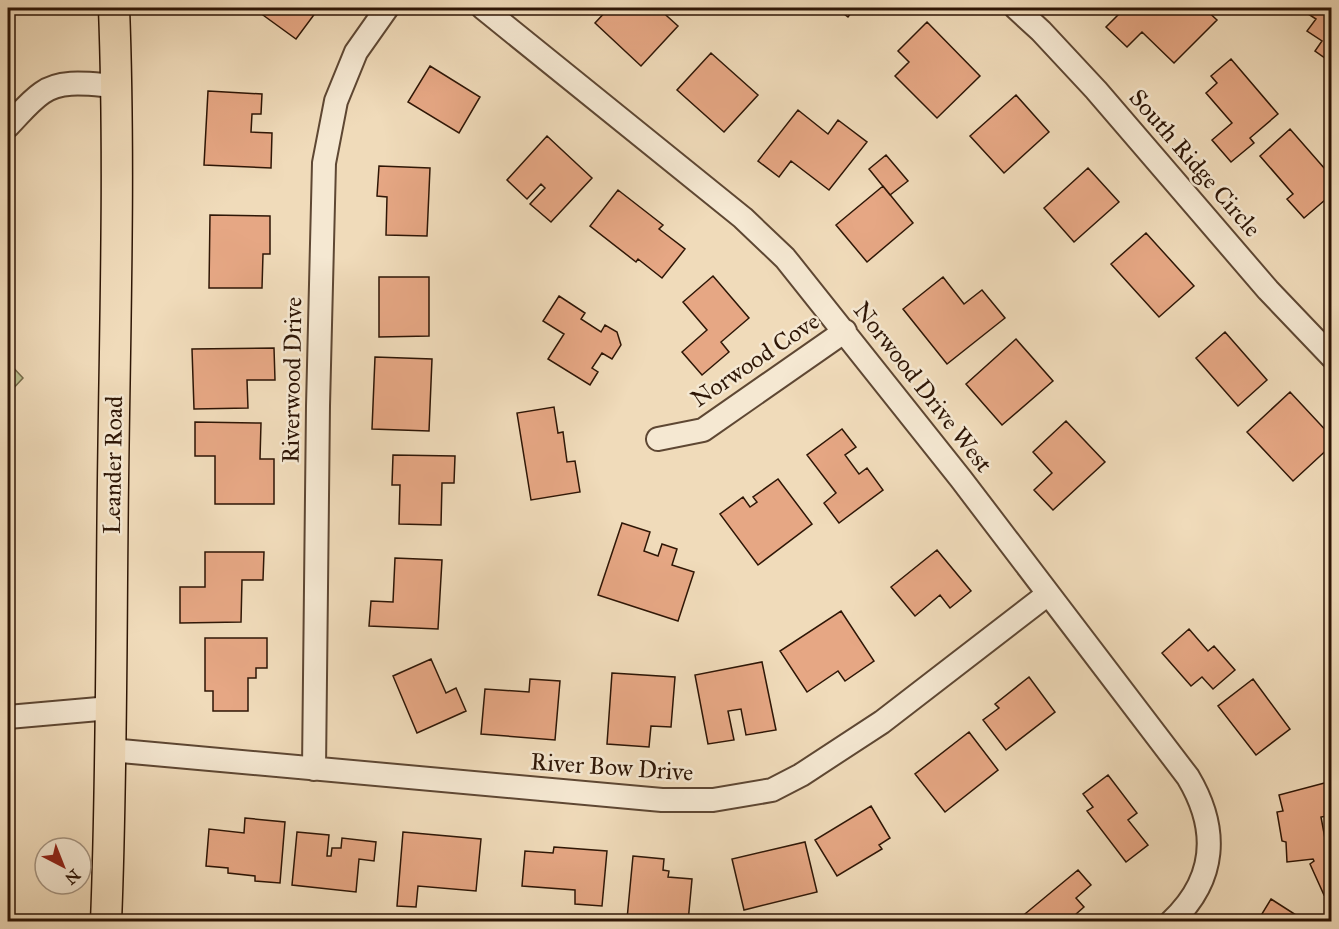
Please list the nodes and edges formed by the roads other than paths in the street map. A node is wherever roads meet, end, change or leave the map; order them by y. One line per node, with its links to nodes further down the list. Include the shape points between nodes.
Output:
1 (114, 8): 5 (main road, Leander Road)
2 (387, 8): 14 (street, Riverwood Drive, via 356,52 336,101 324,163)
3 (483, 8): 7 (street, Norwood Drive West, via 743,218 785,258)
4 (1016, 8): 8 (street, South Ridge Circle, via 1096,90 1268,290)
5 (117, 86): 6 (street, via 55,87 44,92); 11 (main road, Leander Road)
6 (8, 126)
7 (845, 331): 9 (street, Norwood Cove, via 703,430); 10 (street, Norwood Drive West)
8 (1332, 357)
9 (658, 439)
10 (1048, 594): 14 (street, River Bow Drive, via 882,722 772,790 713,800 662,800); 16 (street, Norwood Drive West, via 1197,793 1209,828 1203,880 1191,902)
11 (110, 708): 12 (street); 13 (main road, Leander Road)
12 (8, 717)
13 (110, 750): 14 (street, River Bow Drive); 15 (main road, Leander Road)
14 (314, 769)
15 (106, 921)
16 (1171, 921)

